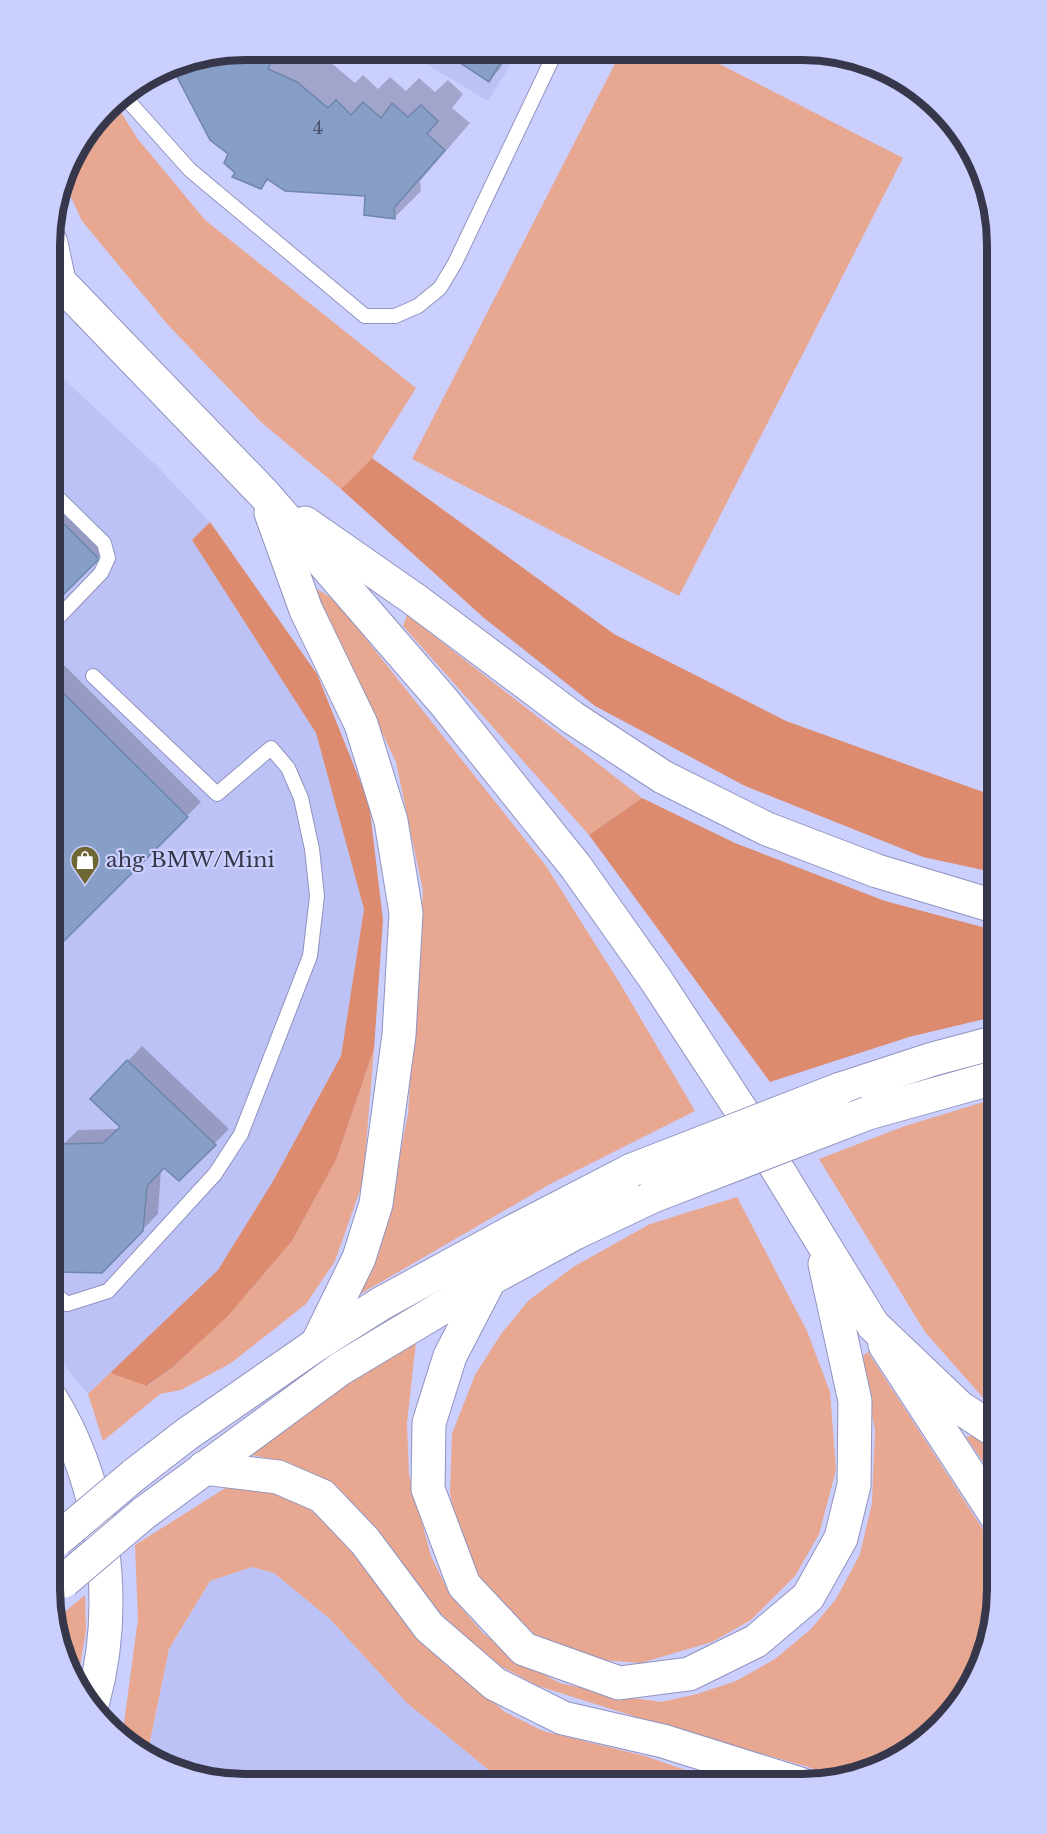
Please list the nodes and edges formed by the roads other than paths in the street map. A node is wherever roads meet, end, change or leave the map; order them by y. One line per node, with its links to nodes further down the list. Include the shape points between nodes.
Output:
1 (552, 60): 2 (lane, via 440,288 418,306 395,316 365,316 356,309 190,170)
2 (129, 101)
3 (60, 282): 4 (main road)
4 (264, 494): 8 (main road, via 414,599 573,718 663,777 768,829 877,871); 11 (main road, via 444,702 576,867 656,980); 15 (main road, via 306,610 360,724 392,820 406,913 399,1035 376,1204 359,1258)
5 (60, 500): 6 (lane, via 104,543 108,558 101,573)
6 (60, 616)
7 (93, 676): 13 (lane, via 217,794 271,748 288,768 301,798 317,896 310,956 241,1134 215,1174 108,1292 67,1305)
8 (987, 904)
9 (987, 1045): 15 (main road, bridge, via 838,1090 632,1170 441,1270)
10 (987, 1080): 12 (main road, bridge, via 868,1113 653,1196)
11 (819, 1239): 12 (main road, via 855,1401 854,1485 841,1538 808,1597 756,1641 689,1674 619,1683 524,1649 464,1585 428,1489 429,1423 450,1356); 14 (main road)
12 (490, 1279): 18 (main road, via 340,1369)
13 (60, 1299)
14 (873, 1324): 17 (main road, via 959,1407); 19 (main road)
15 (317, 1344): 20 (main road, bridge, via 187,1434)
16 (60, 1417): 22 (main road, via 81,1459 98,1522 105,1571 106,1619)
17 (987, 1425)
18 (204, 1468): 21 (main road, bridge); 23 (main road, via 278,1477 322,1496 365,1541 429,1627 495,1684 563,1718 663,1741)
19 (987, 1501)
20 (60, 1538)
21 (60, 1584)
22 (94, 1696)
23 (766, 1774)

